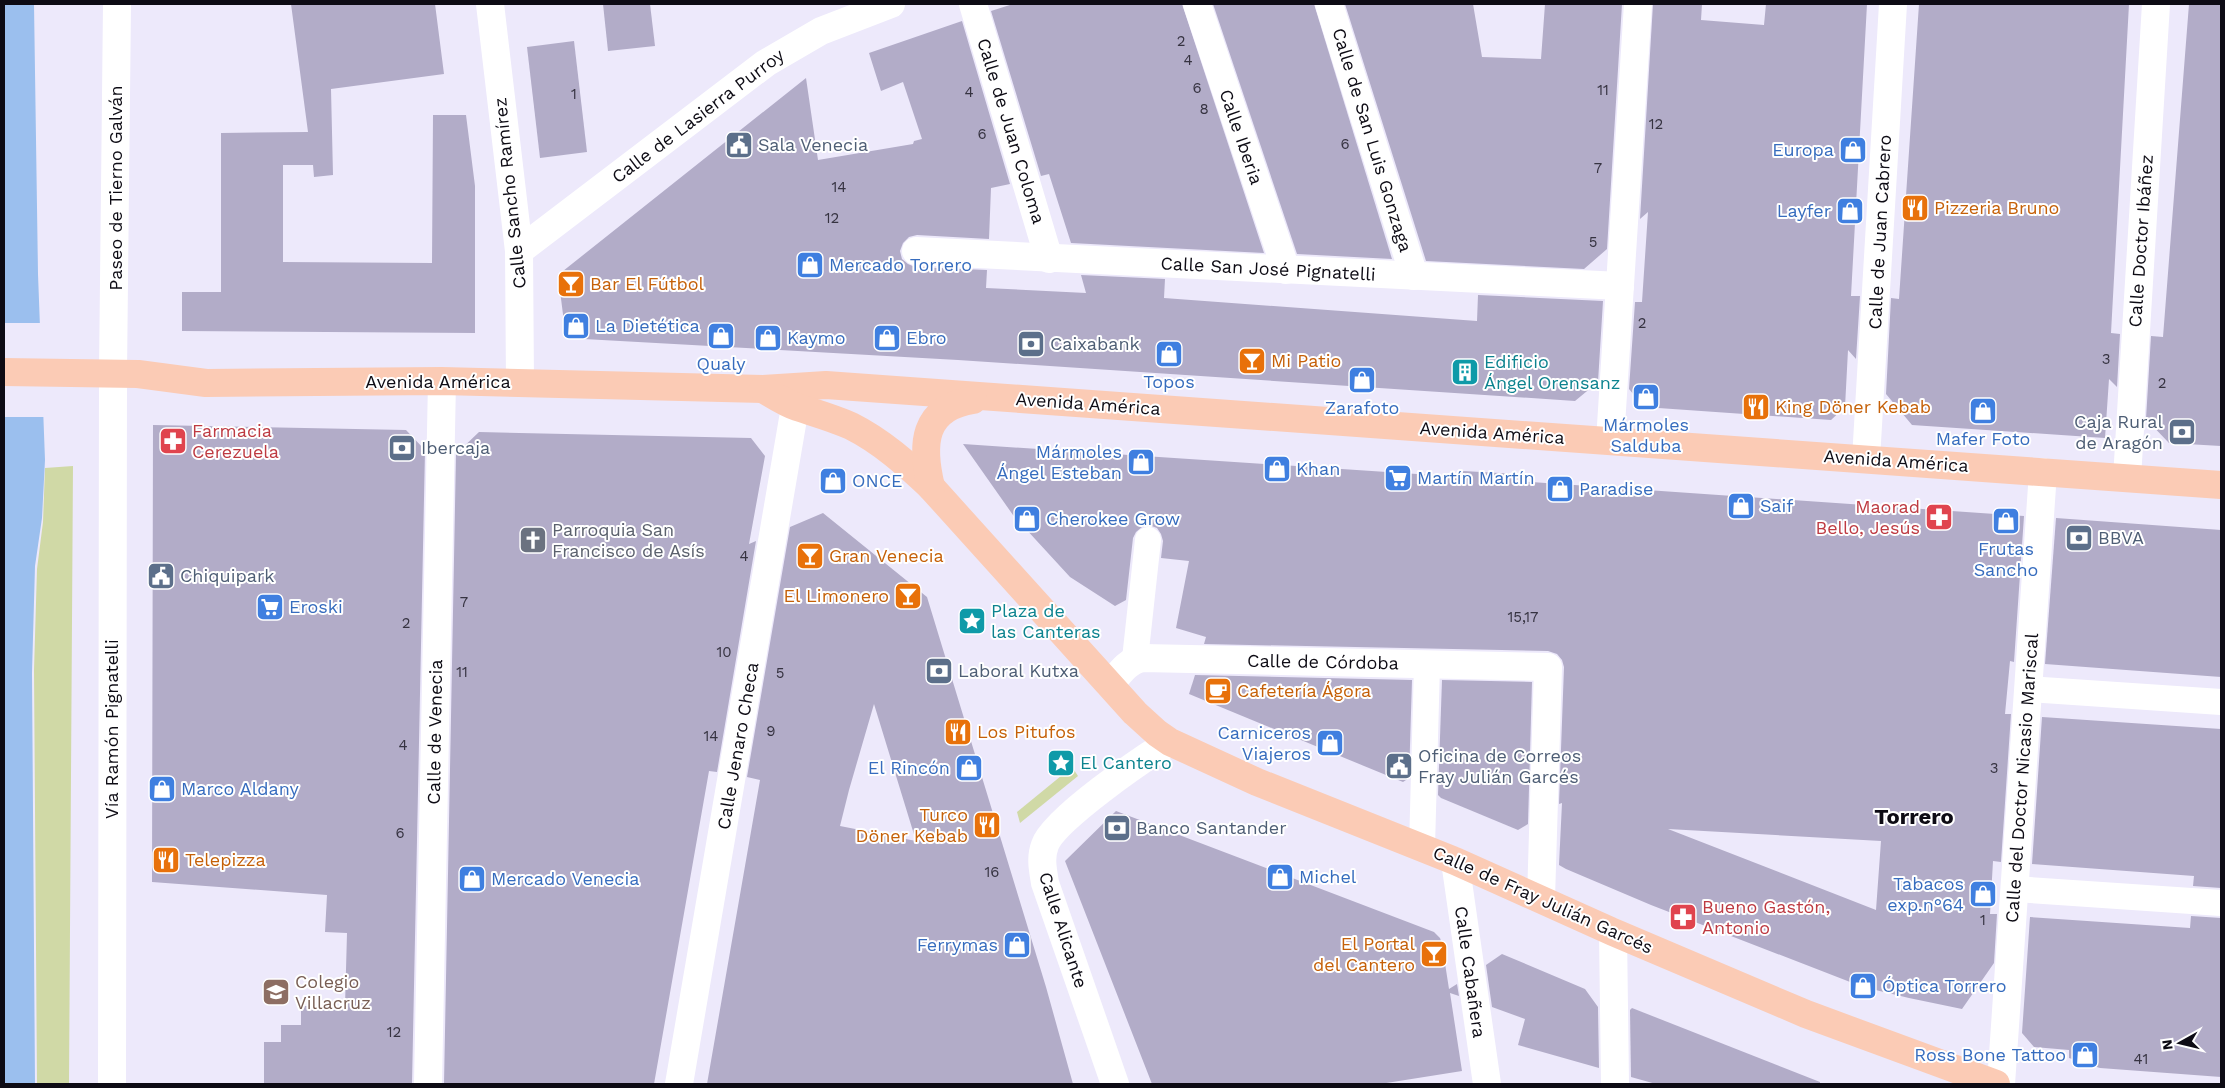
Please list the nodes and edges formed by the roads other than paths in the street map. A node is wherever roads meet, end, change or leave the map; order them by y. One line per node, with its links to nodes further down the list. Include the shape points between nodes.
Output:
1 (117, 4): 17 (street, Paseo de Tierno Galván)
2 (490, 4): 10 (street, Calle Sancho Ramírez)
3 (891, 4): 10 (street, Calle de Lasierra Purroy, via 821,31 774,58)
4 (973, 4): 12 (street, Calle de Juan Coloma)
5 (1196, 4): 13 (street, Calle Iberia)
6 (1330, 4): 14 (street, Calle de San Luis Gonzaga)
7 (1638, 4): 15 (street)
8 (1893, 4): 24 (street, Calle de Juan Cabrero)
9 (2156, 4): 26 (street, Calle Doctor Ibáñez)
10 (519, 251): 19 (street, Calle Sancho Ramírez)
11 (916, 251): 12 (street, Calle San José Pignatelli)
12 (1049, 259): 13 (street, Calle San José Pignatelli)
13 (1286, 270): 14 (street, Calle San José Pignatelli)
14 (1414, 276): 15 (street, Calle San José Pignatelli)
15 (1620, 286): 23 (street)
16 (4, 372): 17 (main road, Avenida América)
17 (113, 373): 18 (main road, Avenida América, via 206,383); 42 (street, Vía Ramón Pignatelli)
18 (442, 381): 19 (main road, Avenida América); 43 (street, Calle de Venecia)
19 (520, 382): 20 (main road, Avenida América)
20 (763, 389): 21 (main road, Avenida América, via 826,385); 22 (main road, Avenida América)
21 (986, 397): 23 (main road, Avenida América); 28 (main road, via 948,407 933,419 925,463)
22 (795, 407): 28 (main road, via 853,427 890,451); 44 (street, Calle Jenaro Checa)
23 (1610, 441): 24 (main road, Avenida América)
24 (1866, 459): 25 (main road, Avenida América)
25 (2043, 472): 26 (main road, Avenida América); 33 (street, Calle del Doctor Nicasio Mariscal)
26 (2127, 478): 27 (main road, Avenida América)
27 (2221, 485)
28 (930, 487): 32 (main road)
29 (1148, 540): 30 (street)
30 (1135, 659): 31 (street, Calle de Córdoba); 32 (street)
31 (1427, 665): 36 (street); 39 (street, Calle de Córdoba, via 1548,667)
32 (1110, 685): 35 (main road, Calle de Fray Julián Garcés, via 1145,723)
33 (2028, 689): 34 (street); 38 (street, Calle del Doctor Nicasio Mariscal)
34 (2221, 702)
35 (1170, 742): 36 (main road, Calle de Fray Julián Garcés, via 1257,782); 45 (street, Calle Alicante, via 1132,766 1054,830 1042,854 1045,883)
36 (1422, 847): 37 (main road, Calle de Fray Julián Garcés)
37 (1455, 860): 39 (main road, Calle de Fray Julián Garcés); 46 (street, Calle Cabañera)
38 (2015, 889): 40 (street); 49 (street, Calle del Doctor Nicasio Mariscal)
39 (1541, 898): 41 (main road, Calle de Fray Julián Garcés)
40 (2221, 903)
41 (1613, 932): 47 (street); 48 (main road, Calle de Fray Julián Garcés, via 1806,1014)
42 (112, 1084)
43 (428, 1084)
44 (679, 1084)
45 (1115, 1084)
46 (1487, 1084)
47 (1615, 1084)
48 (1996, 1084)
49 (2001, 1084)

